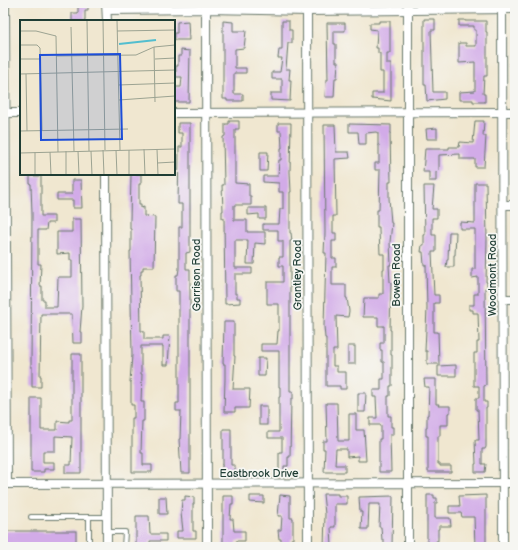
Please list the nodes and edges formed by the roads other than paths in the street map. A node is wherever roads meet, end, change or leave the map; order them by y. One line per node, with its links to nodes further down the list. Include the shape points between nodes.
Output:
1 (5, 3): 9 (street)
2 (107, 6): 3 (street); 8 (street)
3 (206, 6): 6 (street); 15 (street, Garrison Road)
4 (408, 6): 5 (street); 6 (street); 17 (street, Bowen Road)
5 (502, 6): 7 (street); 10 (street, Woodmont Road)
6 (307, 7): 16 (street, Grantley Road)
7 (515, 9)
8 (106, 20)
9 (4, 25): 12 (street)
10 (502, 112): 11 (street); 17 (street); 19 (street, Woodmont Road)
11 (515, 112)
12 (5, 113): 13 (street); 25 (street)
13 (20, 113)
14 (175, 113): 15 (street)
15 (207, 113): 16 (street); 27 (street, Garrison Road)
16 (307, 113): 17 (street); 28 (street, Grantley Road)
17 (407, 113): 29 (street, Bowen Road)
18 (106, 175): 26 (street)
19 (503, 205): 20 (street); 21 (street, Woodmont Road)
20 (515, 205)
21 (503, 299): 22 (street); 23 (street, Woodmont Road)
22 (515, 299)
23 (503, 483): 24 (street, Eastbrook Drive); 29 (street, Eastbrook Drive); 40 (street, Woodmont Road)
24 (515, 483)
25 (5, 484): 26 (street, Eastbrook Drive)
26 (106, 484): 27 (street, Eastbrook Drive); 32 (street)
27 (207, 484): 28 (street, Eastbrook Drive); 37 (street, Garrison Road)
28 (308, 484): 29 (street, Eastbrook Drive); 38 (street, Grantley Road)
29 (408, 484): 39 (street, Bowen Road)
30 (31, 517): 31 (lane)
31 (89, 517): 32 (lane); 34 (lane)
32 (107, 517): 33 (street)
33 (107, 532): 35 (street); 36 (lane, via 124,532)
34 (89, 547)
35 (107, 547)
36 (124, 547)
37 (208, 547)
38 (308, 547)
39 (408, 547)
40 (503, 547)

